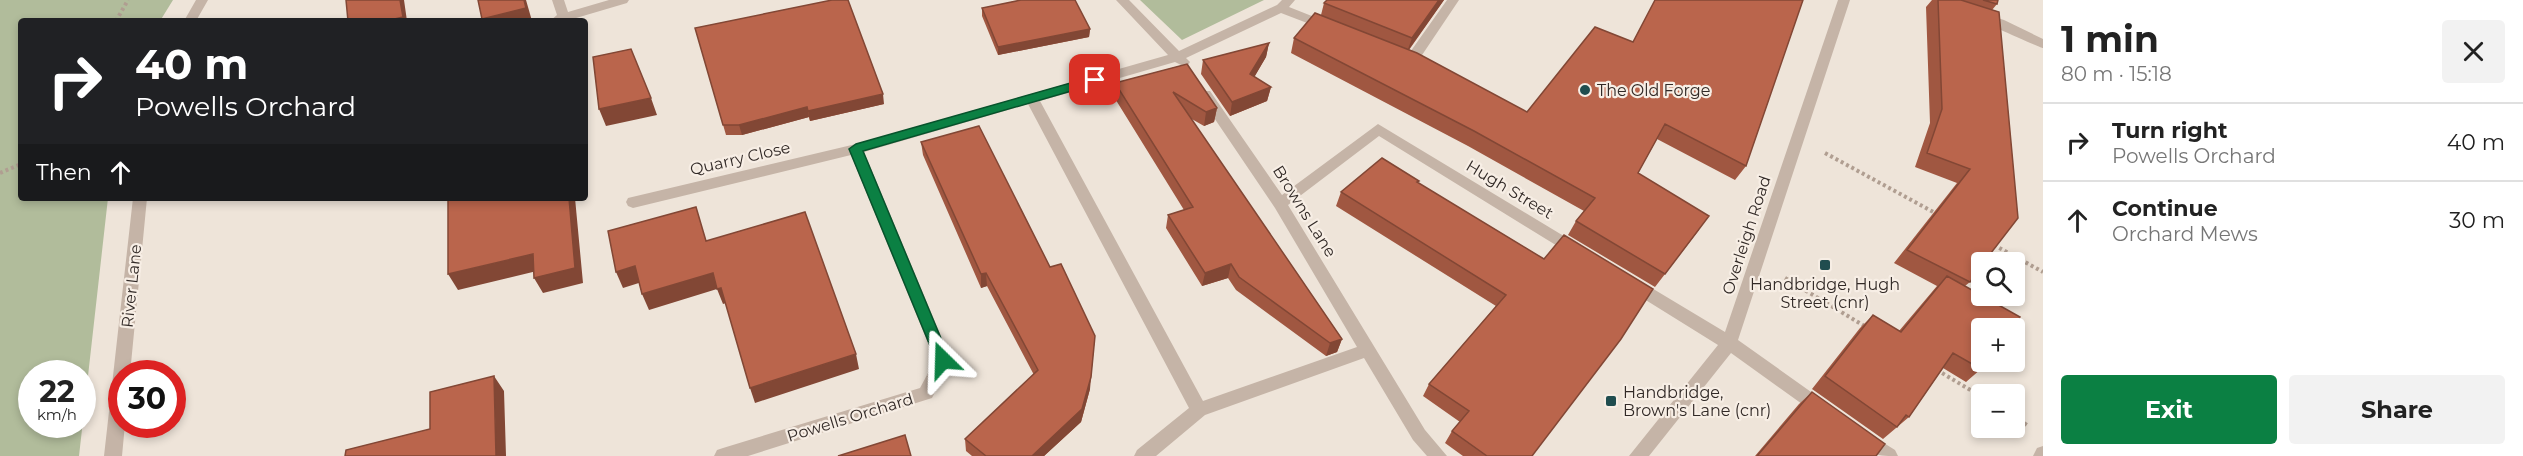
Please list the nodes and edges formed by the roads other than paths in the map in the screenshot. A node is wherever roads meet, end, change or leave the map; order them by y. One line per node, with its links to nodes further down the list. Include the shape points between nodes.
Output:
1 (202, 0): 9 (street)
2 (558, 0): 10 (street)
3 (623, 0): 11 (street)
4 (1122, 0): 15 (street, Browns Lane)
5 (1453, 0): 14 (street, via 1411,61)
6 (1844, 0): 23 (street, Overleigh Road)
7 (1285, 4): 12 (street); 15 (street)
8 (1968, 13): 13 (street)
9 (192, 18)
10 (560, 18)
11 (563, 18)
12 (1346, 34)
13 (2043, 44)
14 (1389, 52)
15 (1179, 56): 16 (street); 20 (street, Browns Lane)
16 (1032, 98): 17 (street); 26 (street)
17 (856, 149): 19 (street, Quarry Close); 31 (street, Powells Orchard, via 943,360 926,393)
18 (140, 201): 25 (street, River Lane)
19 (633, 202)
20 (1280, 204): 21 (street, Hugh Street, via 1378,129); 24 (street, Browns Lane)
21 (1588, 258)
22 (1618, 276): 23 (street)
23 (1729, 343): 27 (street); 34 (street, Overleigh Road)
24 (1368, 350): 26 (street); 33 (street, Browns Lane, via 1419,435)
25 (124, 360)
26 (1199, 410): 32 (street)
27 (1832, 416)
28 (1851, 429): 35 (street)
29 (115, 438): 30 (street, River Lane)
30 (113, 456)
31 (723, 456)
32 (1143, 456)
33 (1438, 456)
34 (1638, 456)
35 (1889, 456)

